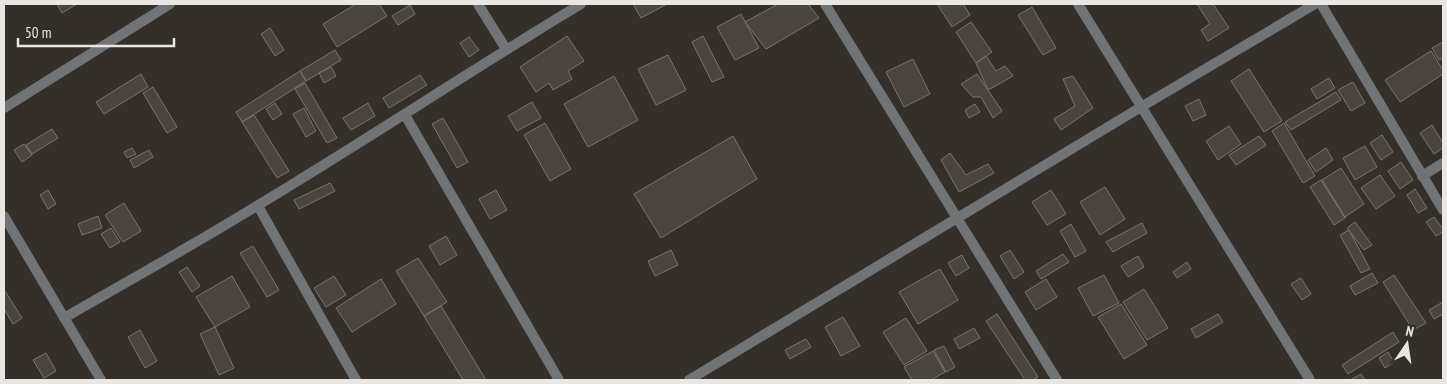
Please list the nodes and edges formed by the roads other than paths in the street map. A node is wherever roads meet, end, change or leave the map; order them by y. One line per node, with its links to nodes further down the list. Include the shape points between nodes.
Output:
1 (170, 4): 10 (street)
2 (478, 4): 8 (street)
3 (581, 4): 8 (street)
4 (825, 4): 17 (street)
5 (1078, 4): 9 (street)
6 (1315, 4): 9 (street)
7 (1320, 4): 13 (street)
8 (506, 49): 11 (street)
9 (1141, 107): 17 (street); 24 (street)
10 (4, 108)
11 (405, 115): 14 (street); 21 (street)
12 (1443, 162): 13 (street)
13 (1422, 176): 15 (street)
14 (258, 206): 18 (street); 20 (street)
15 (1443, 210)
16 (4, 216): 18 (street)
17 (958, 217): 22 (street); 23 (street)
18 (64, 318): 19 (street)
19 (100, 380)
20 (356, 380)
21 (559, 380)
22 (689, 380)
23 (1057, 380)
24 (1310, 380)

